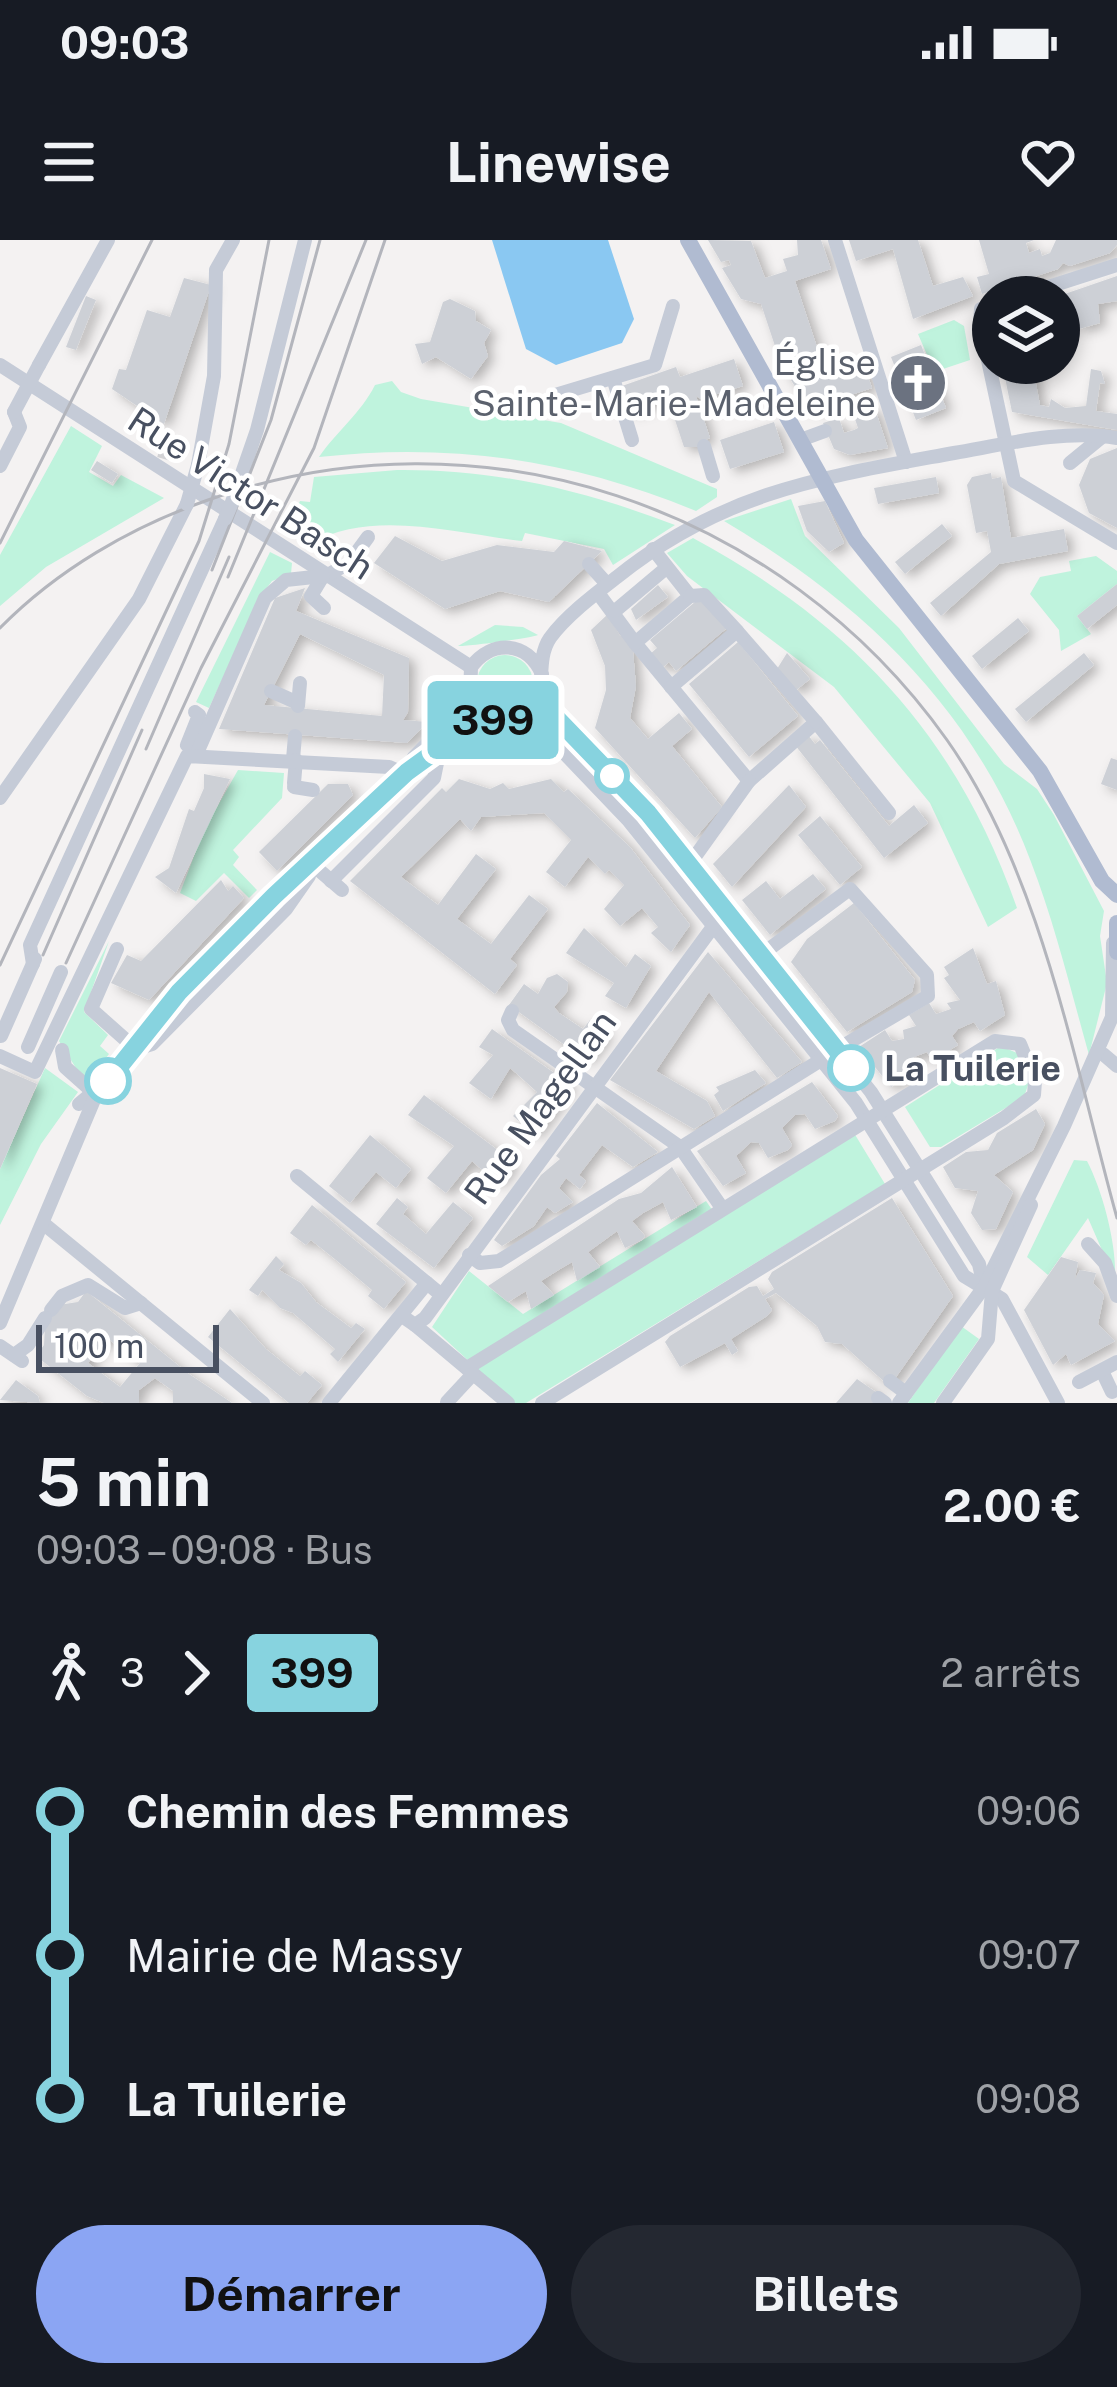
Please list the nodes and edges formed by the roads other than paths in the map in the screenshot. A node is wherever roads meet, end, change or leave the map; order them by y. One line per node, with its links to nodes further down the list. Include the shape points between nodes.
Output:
1 (108, 240): 21 (street, bridge, via 14,412 20,427)
2 (233, 240): 55 (street, bridge, via 216,270 214,376 187,504 140,599)
3 (305, 240): 71 (street, via 228,512 30,944 34,962)
4 (688, 240): 15 (main road)
5 (835, 240): 19 (street)
6 (1117, 266): 7 (street)
7 (1080, 277)
8 (673, 306): 10 (street, via 655,365)
9 (0, 365): 29 (street, Rue Victor Basch)
10 (613, 378): 12 (street); 16 (street)
11 (997, 384): 17 (street)
12 (552, 396)
13 (825, 430): 15 (street)
14 (1110, 437): 17 (street); 20 (street)
15 (803, 439): 22 (main road)
16 (632, 440)
17 (1004, 444): 19 (street); 25 (street, via 1018,487)
18 (704, 446): 23 (street)
19 (906, 462): 22 (street)
20 (1070, 463)
21 (0, 466)
22 (823, 475): 26 (street, via 739,501); 61 (main road, via 856,540 1040,771)
23 (713, 476)
24 (368, 537): 29 (street, via 349,563)
25 (1117, 542)
26 (653, 549): 28 (street); 30 (street)
27 (589, 564): 30 (street)
28 (665, 569): 31 (street); 33 (street)
29 (323, 577): 32 (street, via 311,596); 37 (street, Rue Victor Basch); 49 (street, via 286,580 265,598)
30 (602, 585): 33 (street); 35 (street)
31 (690, 596): 33 (street); 34 (street, via 704,595)
32 (324, 608)
33 (624, 628): 40 (street)
34 (737, 631): 40 (street); 47 (street)
35 (547, 636): 36 (street); 38 (street)
36 (509, 647): 37 (street, via 490,650); 38 (street)
37 (471, 668): 42 (street)
38 (542, 674): 43 (street)
39 (300, 683): 41 (street, via 298,704)
40 (671, 687): 53 (street)
41 (271, 692)
42 (470, 699): 46 (street); 52 (street)
43 (540, 701): 45 (street); 60 (street)
44 (195, 712): 49 (street, via 187,745)
45 (528, 715): 46 (street, via 507,722); 64 (street, via 629,821)
46 (484, 716): 50 (street)
47 (816, 722): 53 (street); 56 (street)
48 (295, 736): 51 (street)
49 (197, 752): 51 (street); 76 (street, via 187,756)
50 (440, 753): 52 (street); 58 (street, via 434,778)
51 (294, 760): 52 (street); 54 (street, via 294,785)
52 (406, 773): 57 (street)
53 (749, 781): 60 (street)
54 (313, 790)
55 (0, 798)
56 (889, 813)
57 (342, 837): 58 (street); 59 (street)
58 (358, 853): 59 (street, via 336,886)
59 (313, 865): 73 (street, via 286,909 152,1044)
60 (688, 865): 62 (street)
61 (1117, 895)
62 (726, 912): 64 (street, Rue Magellan); 67 (street)
63 (1117, 922): 65 (main road)
64 (713, 926): 79 (street); 82 (street, Rue Magellan)
65 (1115, 948): 78 (street, via 1112,1017)
66 (117, 950): 73 (street, via 92,1010)
67 (761, 955): 75 (street); 75 (street, via 850,889 927,975 928,996)
68 (61, 972): 72 (street)
69 (512, 1011): 82 (street, via 513,1030)
70 (1117, 1030): 78 (street)
71 (0, 1037): 72 (street)
72 (28, 1047): 76 (street)
73 (136, 1049): 81 (street)
74 (62, 1050): 83 (street, via 61,1068)
75 (836, 1050): 85 (street)
76 (44, 1054): 77 (street, via 35,1072)
77 (0, 1056)
78 (1098, 1059): 80 (street); 96 (street)
79 (821, 1060): 86 (street); 87 (street)
80 (1117, 1066)
81 (107, 1082): 83 (street); 92 (street)
82 (593, 1085): 87 (street); 94 (street, Rue Magellan)
83 (93, 1093): 84 (street)
84 (79, 1104)
85 (884, 1109): 86 (street); 88 (street); 88 (street, via 995,1041 1020,1044 1034,1095)
86 (868, 1120): 90 (street); 91 (street)
87 (680, 1147): 91 (street); 94 (street, via 499,1261)
88 (922, 1169): 90 (street); 96 (street)
89 (297, 1176): 95 (street)
90 (905, 1180): 96 (street, via 964,1276); 115 (street)
91 (722, 1208): 106 (street)
92 (44, 1224): 99 (street); 102 (street)
93 (1088, 1244): 98 (street)
94 (470, 1256): 95 (street, Rue Magellan)
95 (433, 1288): 101 (street, Rue Magellan)
96 (988, 1289): 110 (street); 116 (street, via 988,1339); 117 (street, via 1002,1299)
97 (62, 1296): 99 (street, via 88,1286 125,1308); 100 (street); 100 (street, via 39,1313)
98 (1117, 1297)
99 (141, 1303): 112 (street)
100 (44, 1320): 103 (street)
101 (409, 1321): 106 (street); 113 (street, Rue Magellan)
102 (0, 1323)
103 (12, 1354)
104 (1117, 1362): 105 (street)
105 (1102, 1371): 108 (street); 109 (street)
106 (475, 1375): 111 (street); 114 (street)
107 (890, 1382): 110 (street)
108 (1079, 1382)
109 (1112, 1391)
110 (903, 1398)
111 (447, 1402)
112 (262, 1403)
113 (329, 1403)
114 (508, 1403)
115 (542, 1403)
116 (944, 1403)
117 (1058, 1403)

